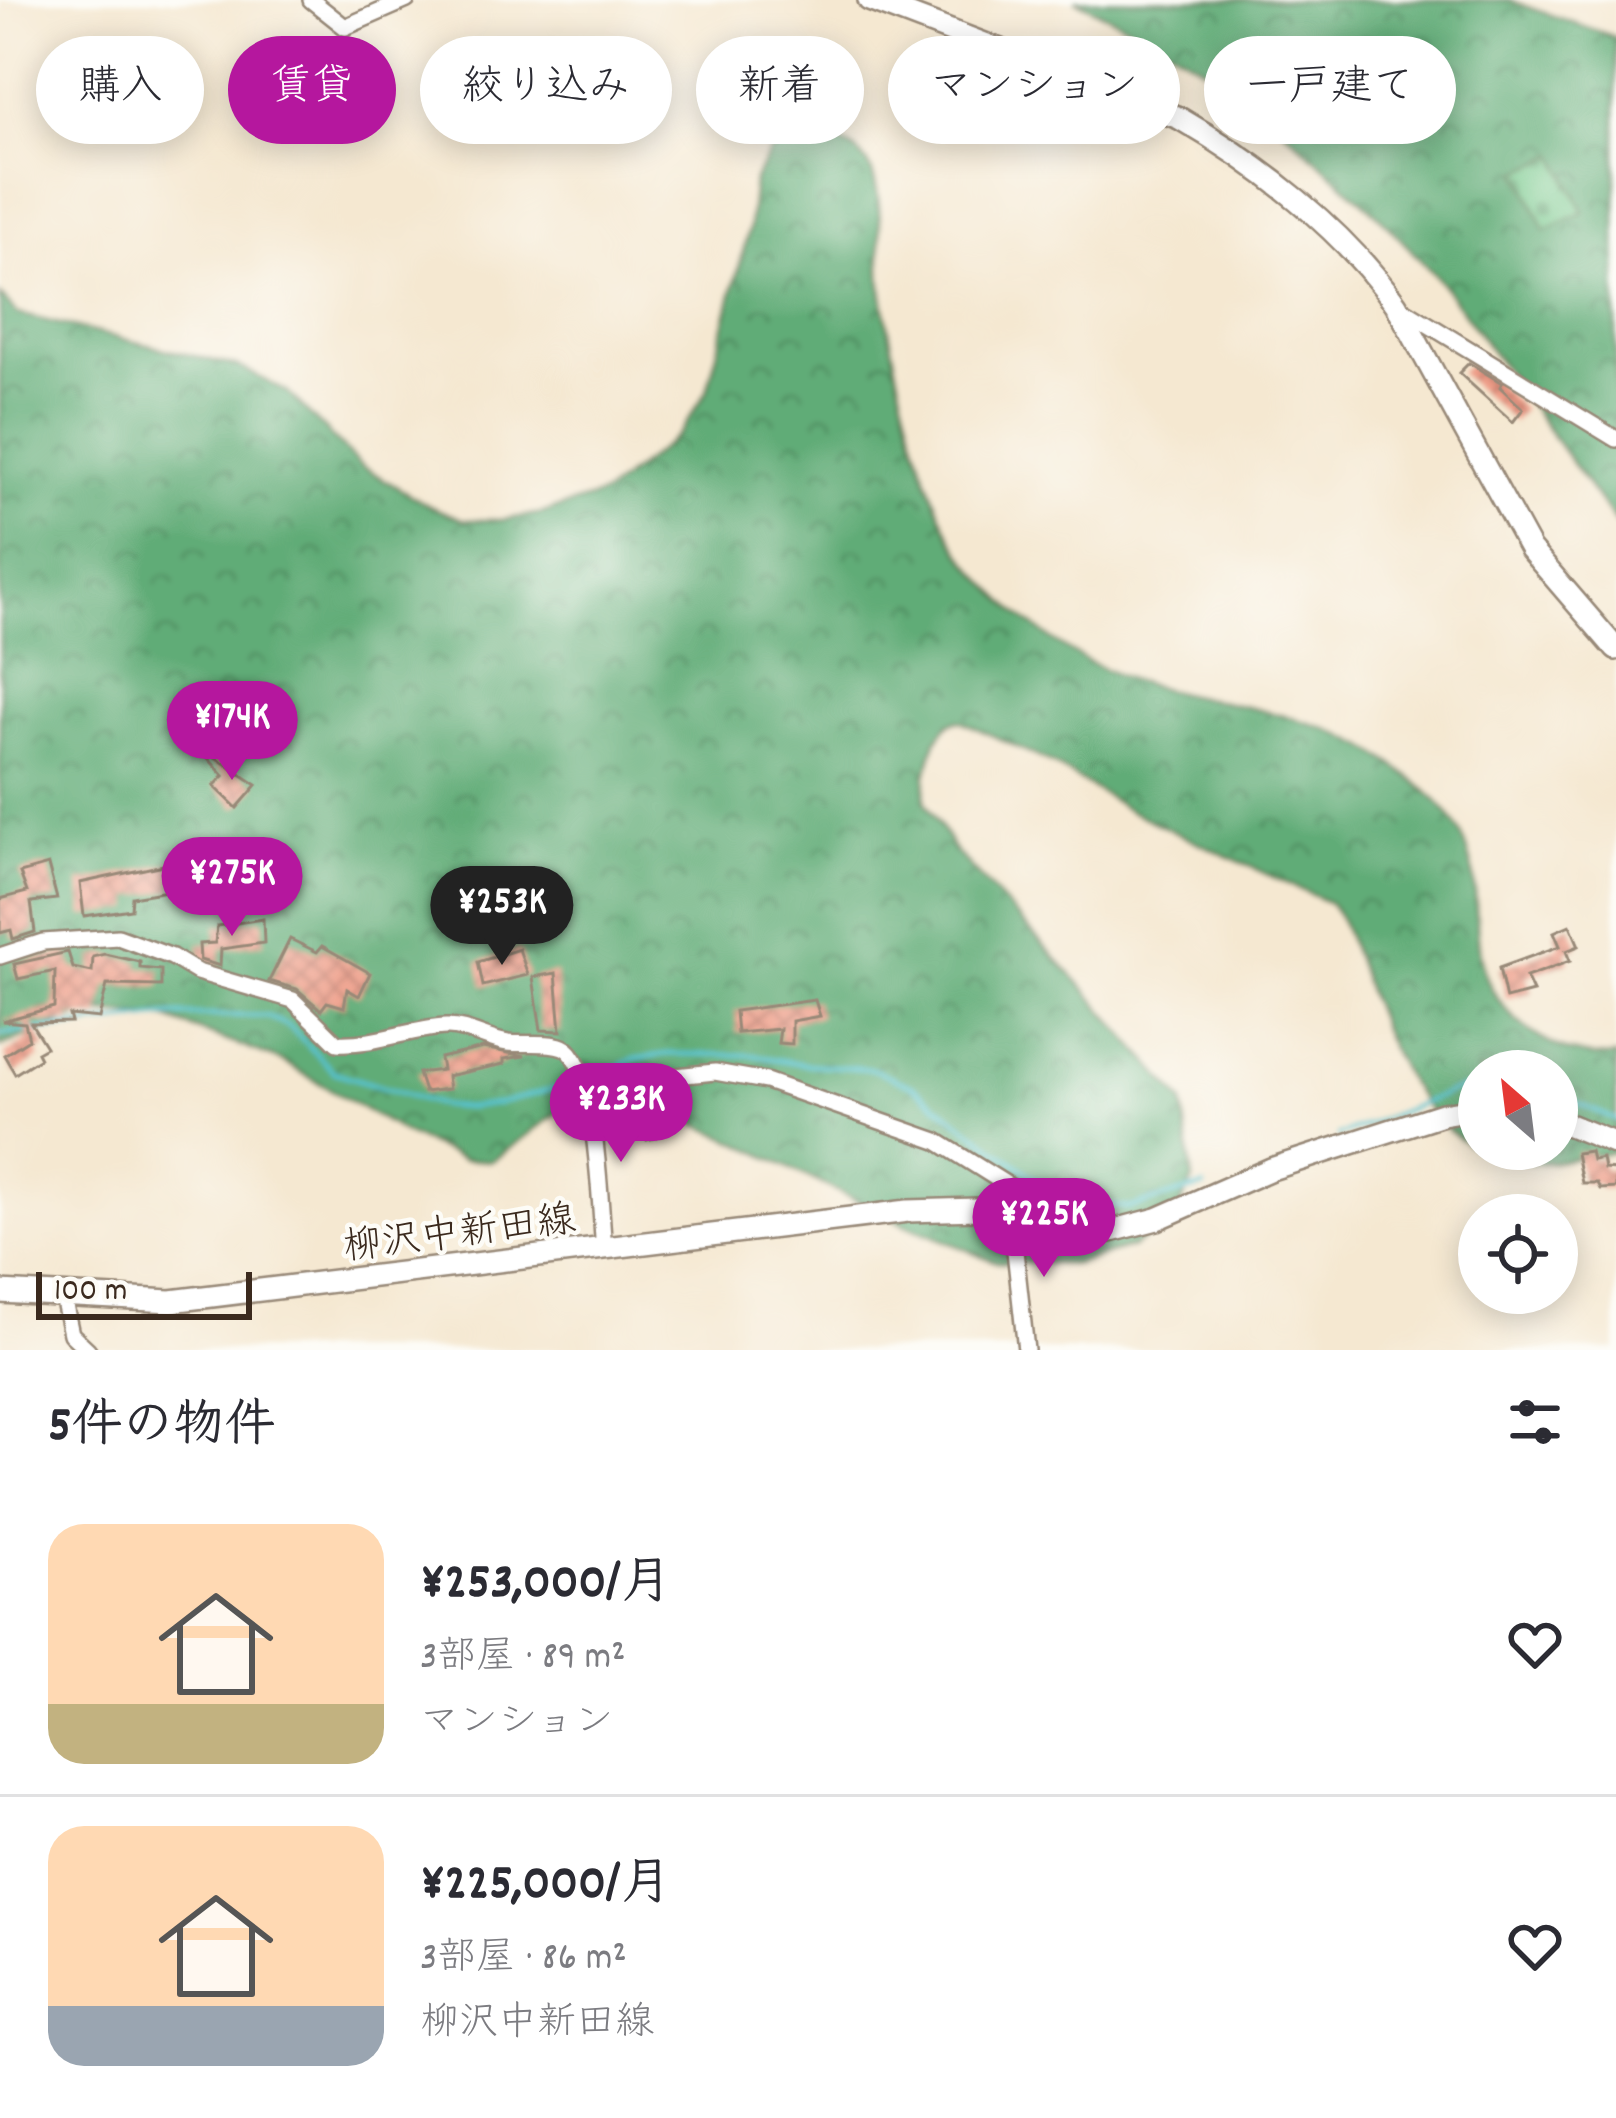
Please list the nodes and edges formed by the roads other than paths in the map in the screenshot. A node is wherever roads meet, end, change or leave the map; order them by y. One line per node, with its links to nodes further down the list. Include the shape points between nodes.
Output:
1 (311, 0): 2 (street, via 345,27)
2 (407, 0)
3 (868, 0): 4 (main road, via 1179,118 1226,145 1372,270)
4 (1396, 304): 5 (street); 6 (main road, via 1530,549)
5 (1616, 439)
6 (1616, 649)
7 (0, 956): 8 (street, via 43,942 118,937 197,972 293,1000 337,1043 454,1026 563,1047)
8 (587, 1085): 13 (street, via 715,1072 766,1082 938,1141 1060,1218); 14 (street)
9 (1458, 1111): 13 (main road, 柳沢中新田線, via 1270,1169 1157,1219 1111,1231)
10 (1578, 1129): 11 (main road)
11 (1616, 1144)
12 (1011, 1215): 13 (main road, 柳沢中新田線); 14 (main road, 柳沢中新田線, via 908,1211); 18 (street)
13 (1063, 1228)
14 (604, 1250): 16 (main road, 柳沢中新田線, via 171,1300)
15 (0, 1292): 16 (main road, 柳沢中新田線)
16 (63, 1297): 17 (street, via 71,1334)
17 (88, 1350)
18 (1026, 1350)

